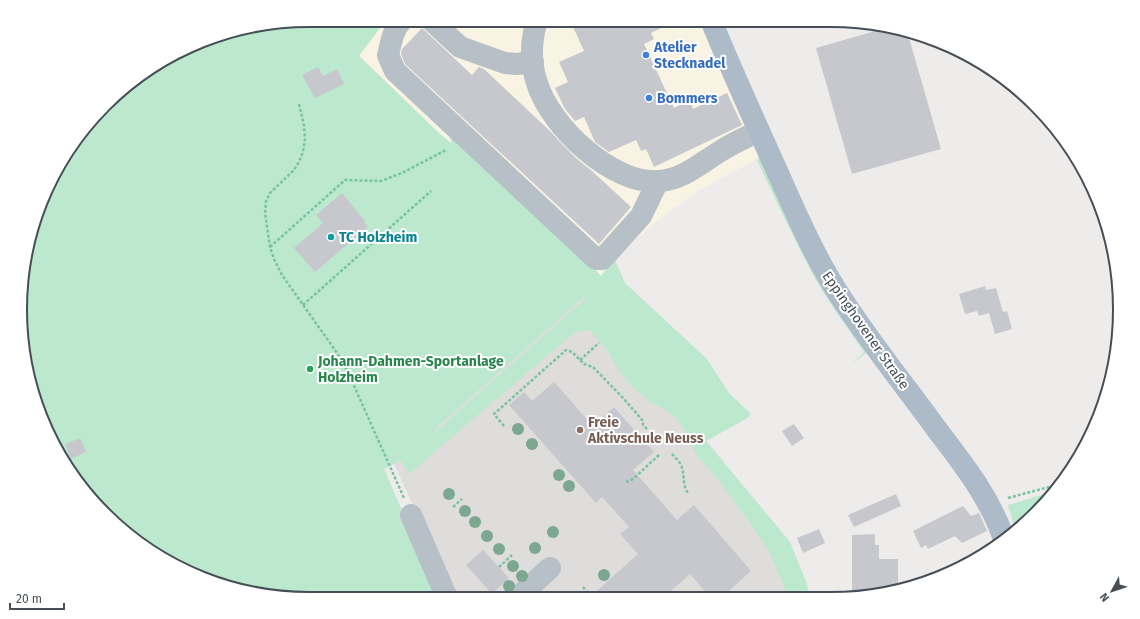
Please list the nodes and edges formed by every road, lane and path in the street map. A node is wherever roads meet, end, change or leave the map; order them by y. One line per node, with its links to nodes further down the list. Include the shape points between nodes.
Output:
1 (396, 27): 9 (lane, via 388,55 395,71 596,259 602,259 641,216)
2 (439, 27): 5 (lane, via 460,47 505,63)
3 (535, 27): 5 (lane)
4 (713, 27): 7 (main road, Eppinghovener Straße)
5 (533, 62): 9 (lane, via 537,84 546,105 573,138 596,158 618,172 639,180)
6 (299, 104): 11 (path, via 304,125 303,152 294,170 270,193 266,201 265,214)
7 (759, 131): 9 (lane, via 687,172 668,180); 23 (main road, Eppinghovener Straße, via 803,228 842,299 972,476)
8 (446, 150): 11 (path, via 381,181 345,180)
9 (658, 181)
10 (431, 191): 12 (path)
11 (270, 247): 12 (path, via 282,275)
12 (303, 304): 25 (path, via 347,370)
13 (599, 344): 14 (path)
14 (580, 360): 15 (path, via 566,350 494,414); 16 (path, via 594,367 643,421)
15 (504, 426)
16 (648, 430)
17 (672, 454): 21 (path, via 682,468 685,488)
18 (659, 455): 19 (path, via 633,479)
19 (626, 482)
20 (1051, 486): 23 (path)
21 (689, 494)
22 (462, 499): 24 (path)
23 (988, 503): 26 (main road, Eppinghovener Straße)
24 (453, 507)
25 (411, 515): 31 (lane)
26 (1002, 534)
27 (512, 555): 28 (path)
28 (499, 567)
29 (550, 568): 32 (lane)
30 (583, 587): 33 (path)
31 (444, 592)
32 (524, 592)
33 (587, 592)

